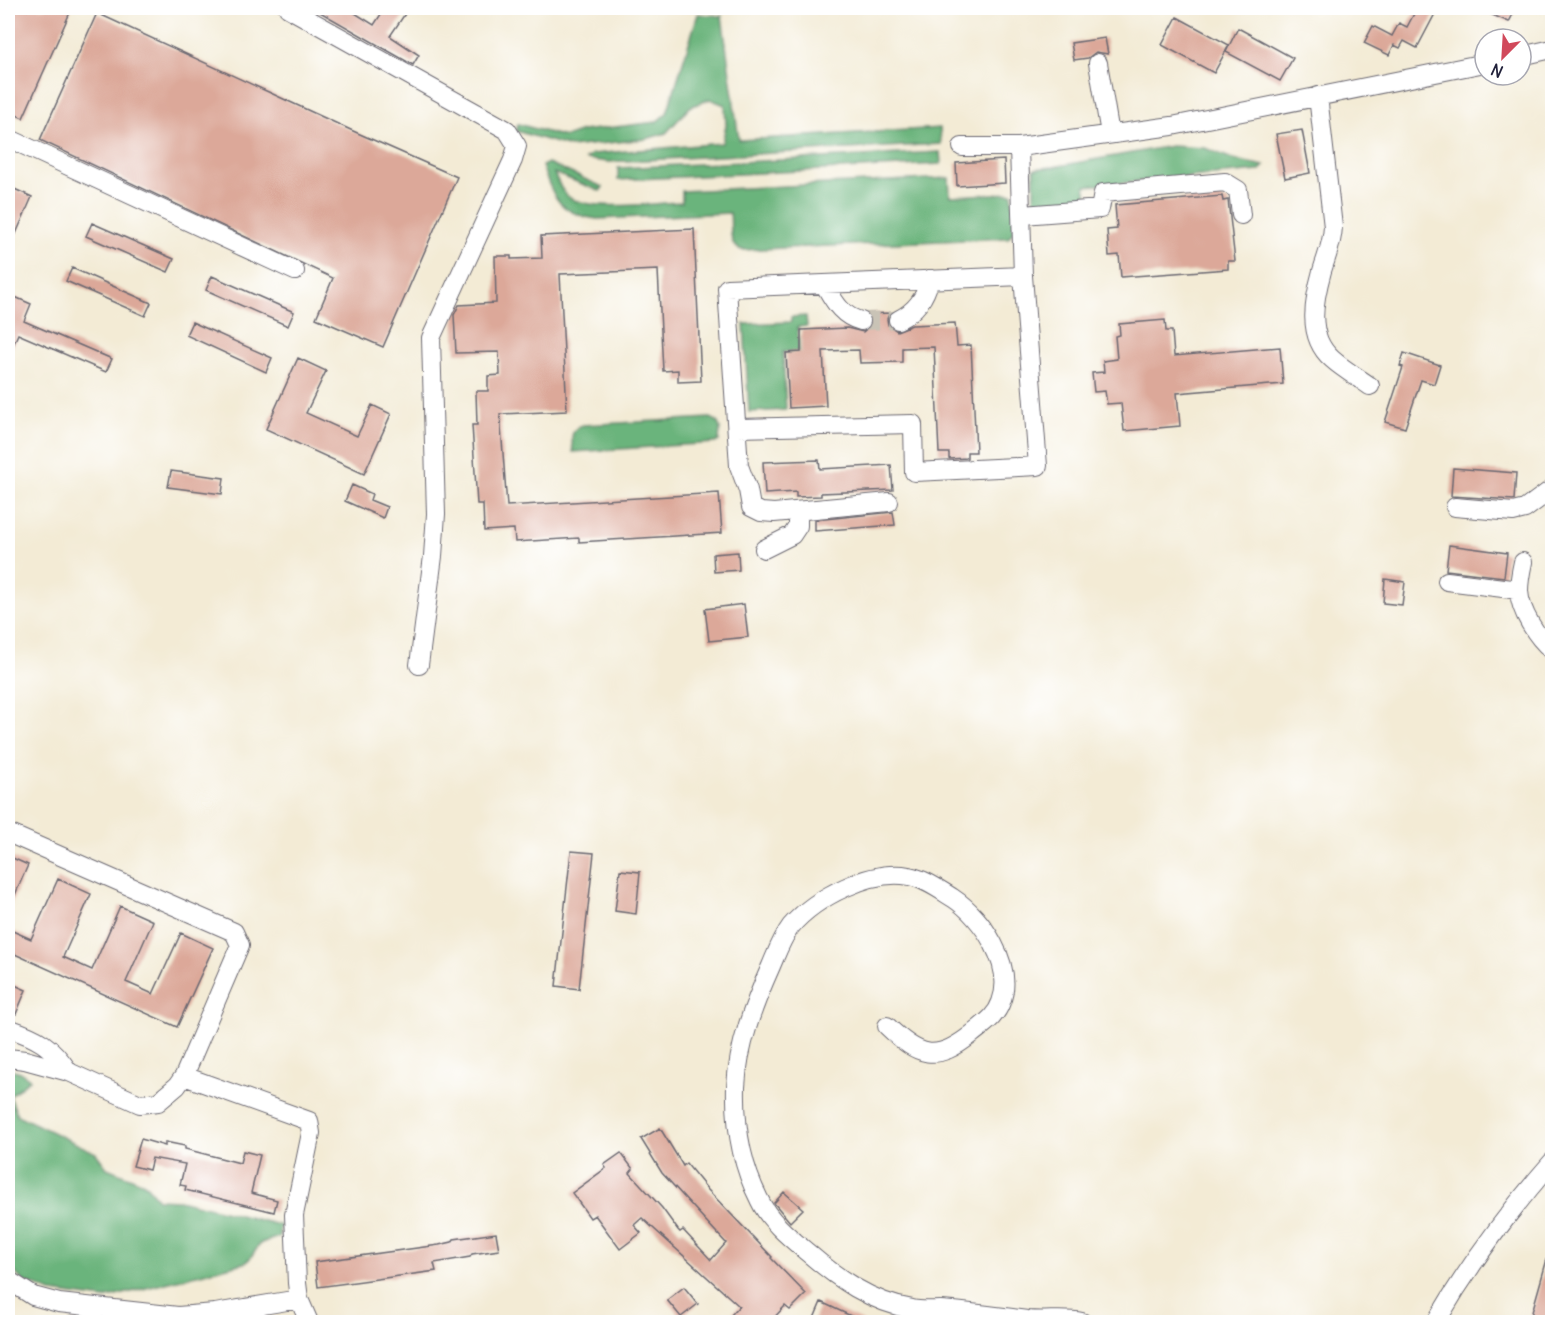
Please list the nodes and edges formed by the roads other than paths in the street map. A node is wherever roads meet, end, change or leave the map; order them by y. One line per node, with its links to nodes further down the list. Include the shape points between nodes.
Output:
1 (288, 8): 30 (street, via 507,130 517,146 431,338 436,514)
2 (1552, 49): 3 (street)
3 (1533, 53)
4 (1098, 63): 7 (street)
5 (1473, 65): 6 (street)
6 (1318, 96): 7 (street, via 1172,126); 19 (street, via 1333,227 1313,321 1330,358)
7 (1110, 134): 10 (street)
8 (8, 141): 13 (street)
9 (962, 147): 10 (street)
10 (1019, 147): 11 (street)
11 (1023, 215): 12 (street, via 1100,209 1103,193 1225,182 1238,190); 14 (street)
12 (1241, 215)
13 (295, 271)
14 (1023, 276): 15 (street); 20 (street, via 1038,466 914,472 913,424)
15 (930, 279): 16 (street); 17 (street, via 922,301)
16 (824, 284): 18 (street, via 846,315); 20 (street, via 727,288)
17 (898, 320)
18 (861, 321)
19 (1370, 386)
20 (736, 428): 24 (street, via 739,466 751,507 761,512)
21 (1552, 489): 23 (street, via 1525,509 1514,512)
22 (889, 502): 24 (street)
23 (1455, 507)
24 (798, 511): 25 (street, via 798,526 792,535)
25 (764, 549)
26 (1522, 562): 28 (street)
27 (1447, 580): 28 (street)
28 (1519, 590): 29 (street, via 1531,624)
29 (1552, 650)
30 (419, 665)
31 (8, 833): 36 (street, via 234,932 240,945)
32 (887, 1026): 41 (street, via 911,1046 934,1054 944,1053 990,1020 1004,991 1002,966 990,937 974,916 954,899 921,879 908,876 891,875 858,883 803,915 783,939 758,995 739,1061 736,1110 745,1165 762,1206 832,1274 872,1296 911,1309)
33 (8, 1028): 35 (street, via 27,1034 57,1053)
34 (8, 1058): 35 (street)
35 (69, 1072): 36 (street, via 140,1104 158,1102)
36 (184, 1076): 39 (street, via 309,1121 311,1133 294,1215)
37 (1552, 1161): 42 (street, via 1495,1232)
38 (8, 1280): 39 (street, via 33,1296 59,1303 178,1317)
39 (299, 1299): 40 (street)
40 (309, 1323)
41 (1082, 1323)
42 (1436, 1323)

